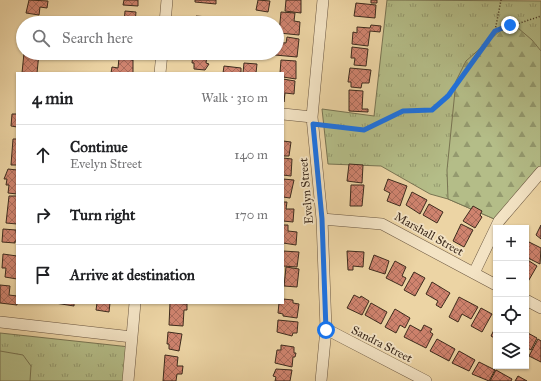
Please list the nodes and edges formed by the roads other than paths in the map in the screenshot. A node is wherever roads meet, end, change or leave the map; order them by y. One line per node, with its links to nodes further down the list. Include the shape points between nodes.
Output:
1 (167, 0): 3 (street)
2 (323, 0): 7 (street, Evelyn Street)
3 (166, 16)
4 (161, 60): 5 (street)
5 (160, 72)
6 (284, 114): 7 (street)
7 (313, 120): 9 (street, Evelyn Street)
8 (541, 172): 10 (street, via 499,221)
9 (322, 219): 10 (street, Marshall Street, via 382,224); 16 (street, Evelyn Street)
10 (474, 273): 11 (street, Marshall Street)
11 (493, 283)
12 (529, 302): 14 (street)
13 (135, 304): 17 (street)
14 (541, 308)
15 (0, 322): 17 (street)
16 (326, 330): 19 (street, Evelyn Street); 20 (street, Sandra Street)
17 (132, 337): 18 (street)
18 (128, 381)
19 (321, 381)
20 (426, 381)

